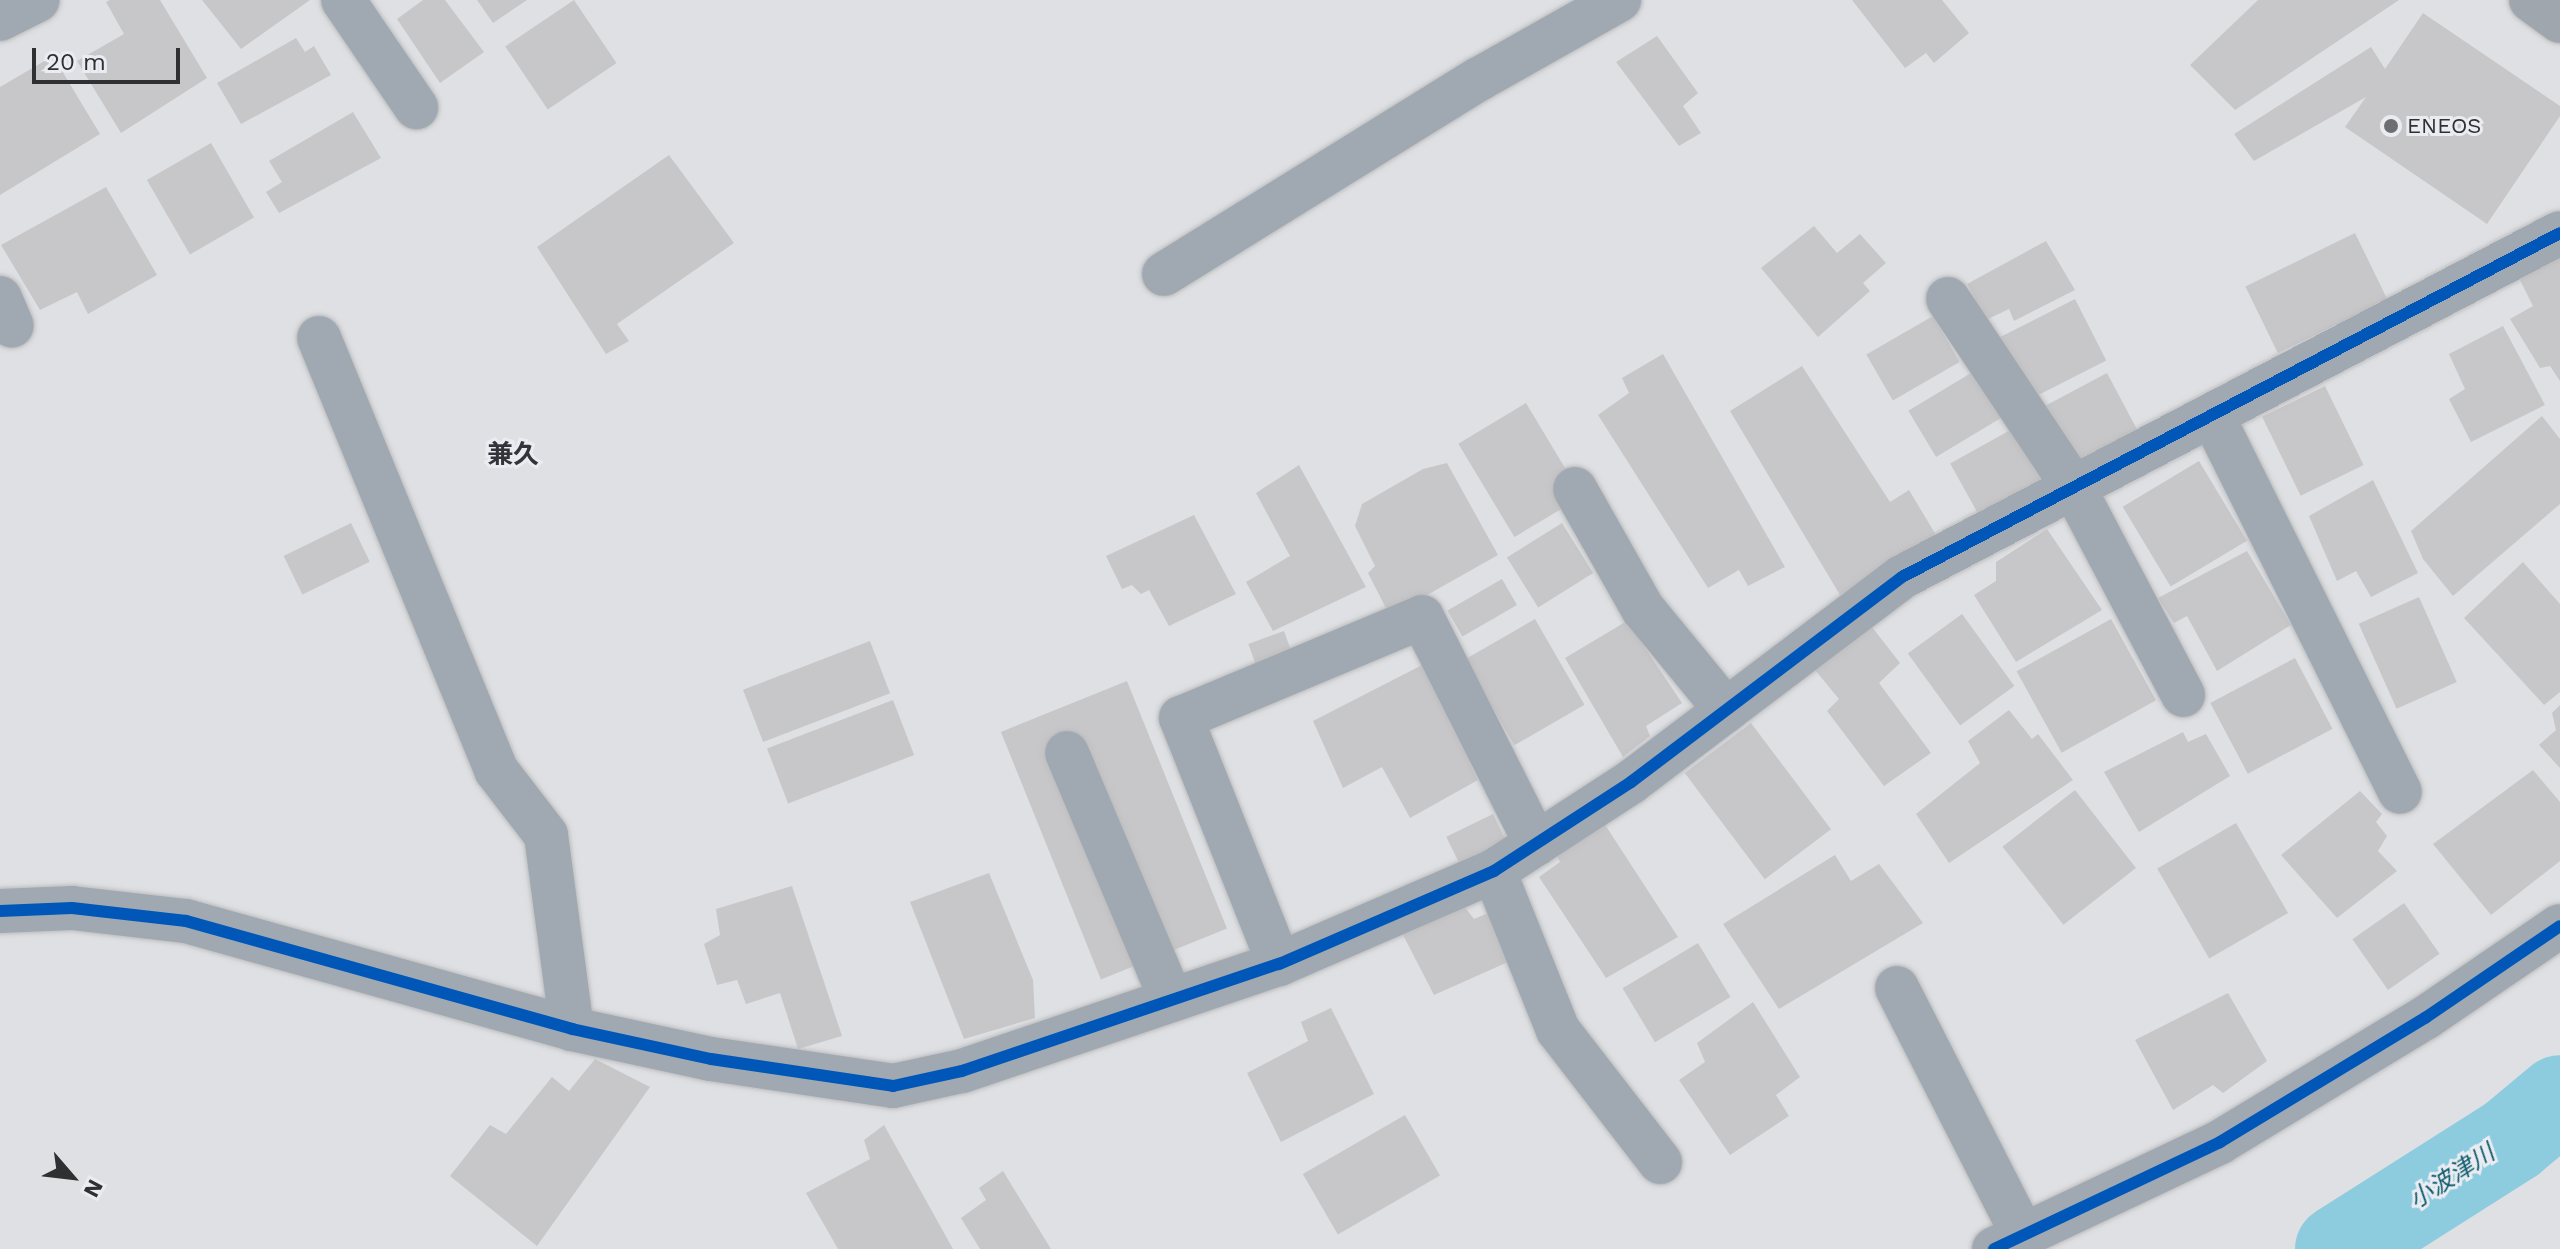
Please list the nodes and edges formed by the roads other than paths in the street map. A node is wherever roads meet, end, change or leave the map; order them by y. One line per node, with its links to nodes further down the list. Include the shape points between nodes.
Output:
1 (38, 0): 5 (street)
2 (343, 0): 7 (street)
3 (1619, 0): 9 (street, via 1479,79)
4 (2531, 0): 6 (highway)
5 (0, 19)
6 (2560, 21)
7 (416, 107)
8 (2560, 233): 12 (street)
9 (1164, 274)
10 (1948, 299): 13 (street)
11 (319, 338): 26 (street, via 496,770 546,835)
12 (2212, 415): 13 (street); 18 (street)
13 (2074, 488): 15 (street); 16 (street, via 1902,577)
14 (1575, 489): 16 (street, via 1643,609)
15 (2183, 695)
16 (1726, 710): 19 (street, via 1631,782)
17 (1067, 753): 25 (street)
18 (2400, 792)
19 (1536, 844): 20 (street); 23 (street, via 1422,617 1181,718)
20 (1494, 871): 23 (street); 27 (street, via 1558,1030)
21 (0, 911): 26 (street, via 72,908 186,921)
22 (2560, 926): 28 (street, via 2310,1090 2220,1142)
23 (1279, 964): 25 (street)
24 (1897, 988): 28 (street)
25 (1171, 999): 26 (street, via 962,1071 893,1086 711,1059)
26 (572, 1029)
27 (1660, 1162)
28 (2009, 1243)

